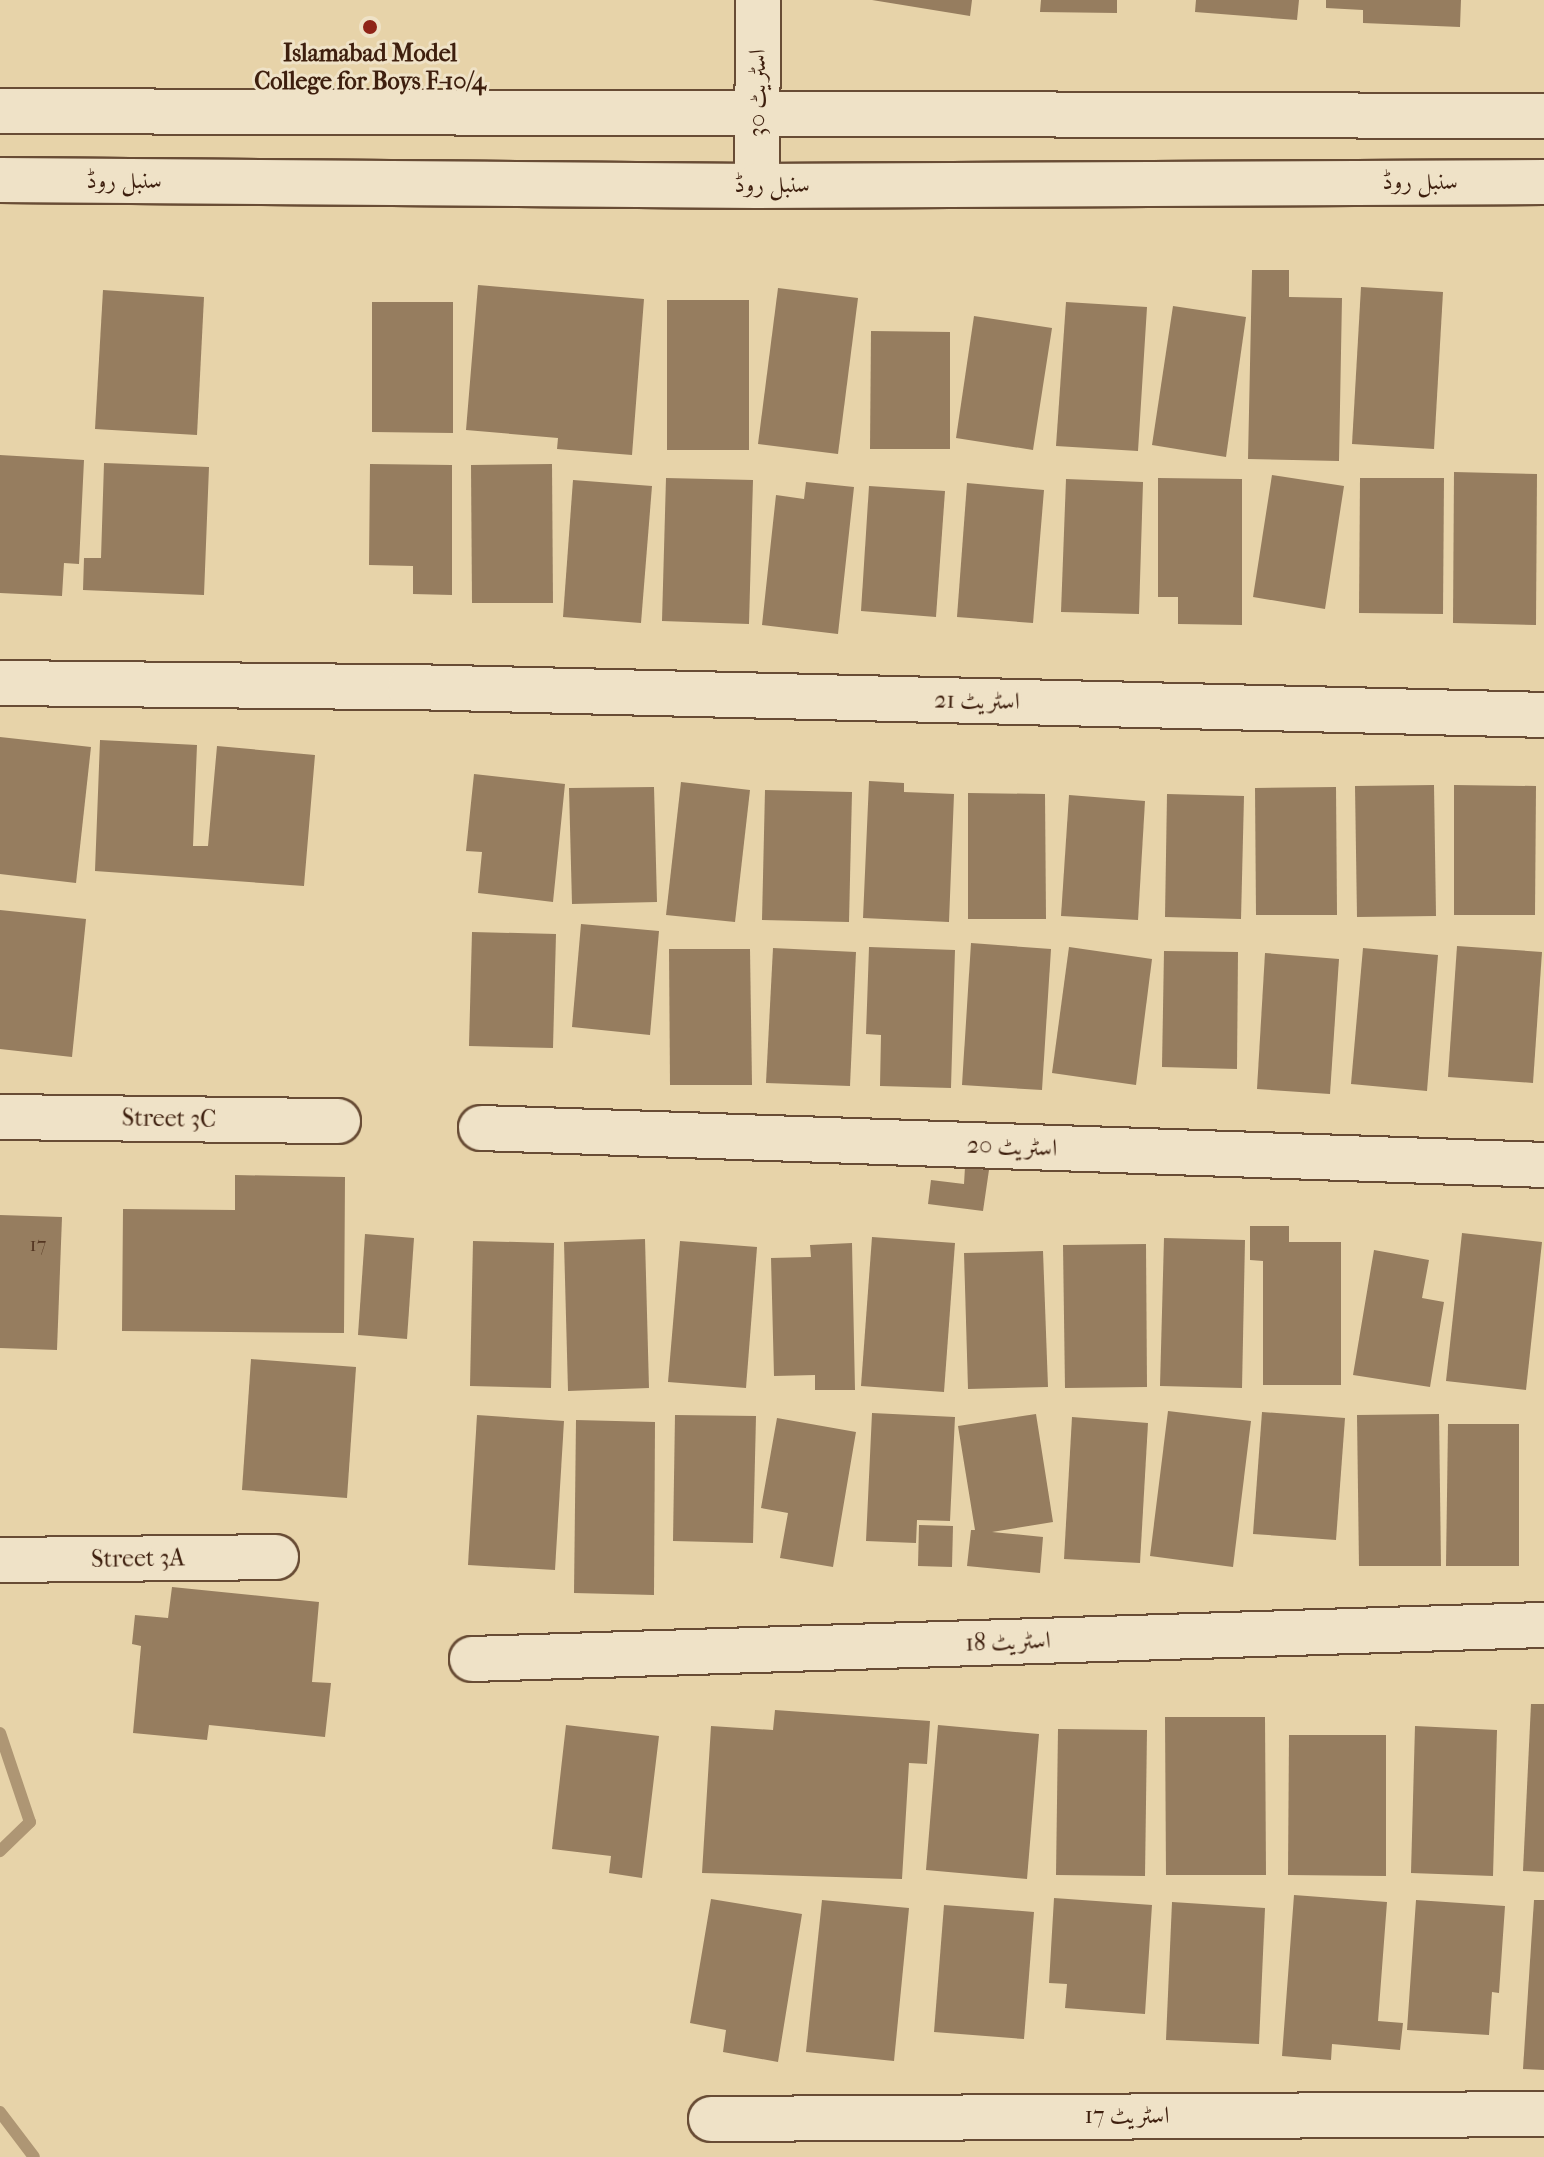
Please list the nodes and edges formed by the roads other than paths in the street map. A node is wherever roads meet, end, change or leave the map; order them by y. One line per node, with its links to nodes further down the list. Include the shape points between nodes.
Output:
1 (758, 0): 3 (street, اسٹریٹ 30)
2 (0, 111): 3 (street)
3 (758, 116): 4 (street); 7 (street, اسٹریٹ 30)
4 (1544, 116)
5 (0, 180): 7 (street, سنبل روڈ)
6 (1544, 182): 7 (street, سنبل روڈ)
7 (757, 186)
8 (0, 683): 9 (street, اسٹریٹ 21, via 410,687)
9 (1544, 715)
10 (0, 1117): 11 (street, Street 3C)
11 (338, 1121)
12 (481, 1128): 13 (street, اسٹریٹ 20)
13 (1544, 1165)
14 (276, 1557): 15 (street, Street 3A)
15 (0, 1560)
16 (1544, 1625): 17 (street, اسٹریٹ 18)
17 (472, 1659)
18 (1544, 2114): 19 (street, اسٹریٹ 17)
19 (711, 2119)

